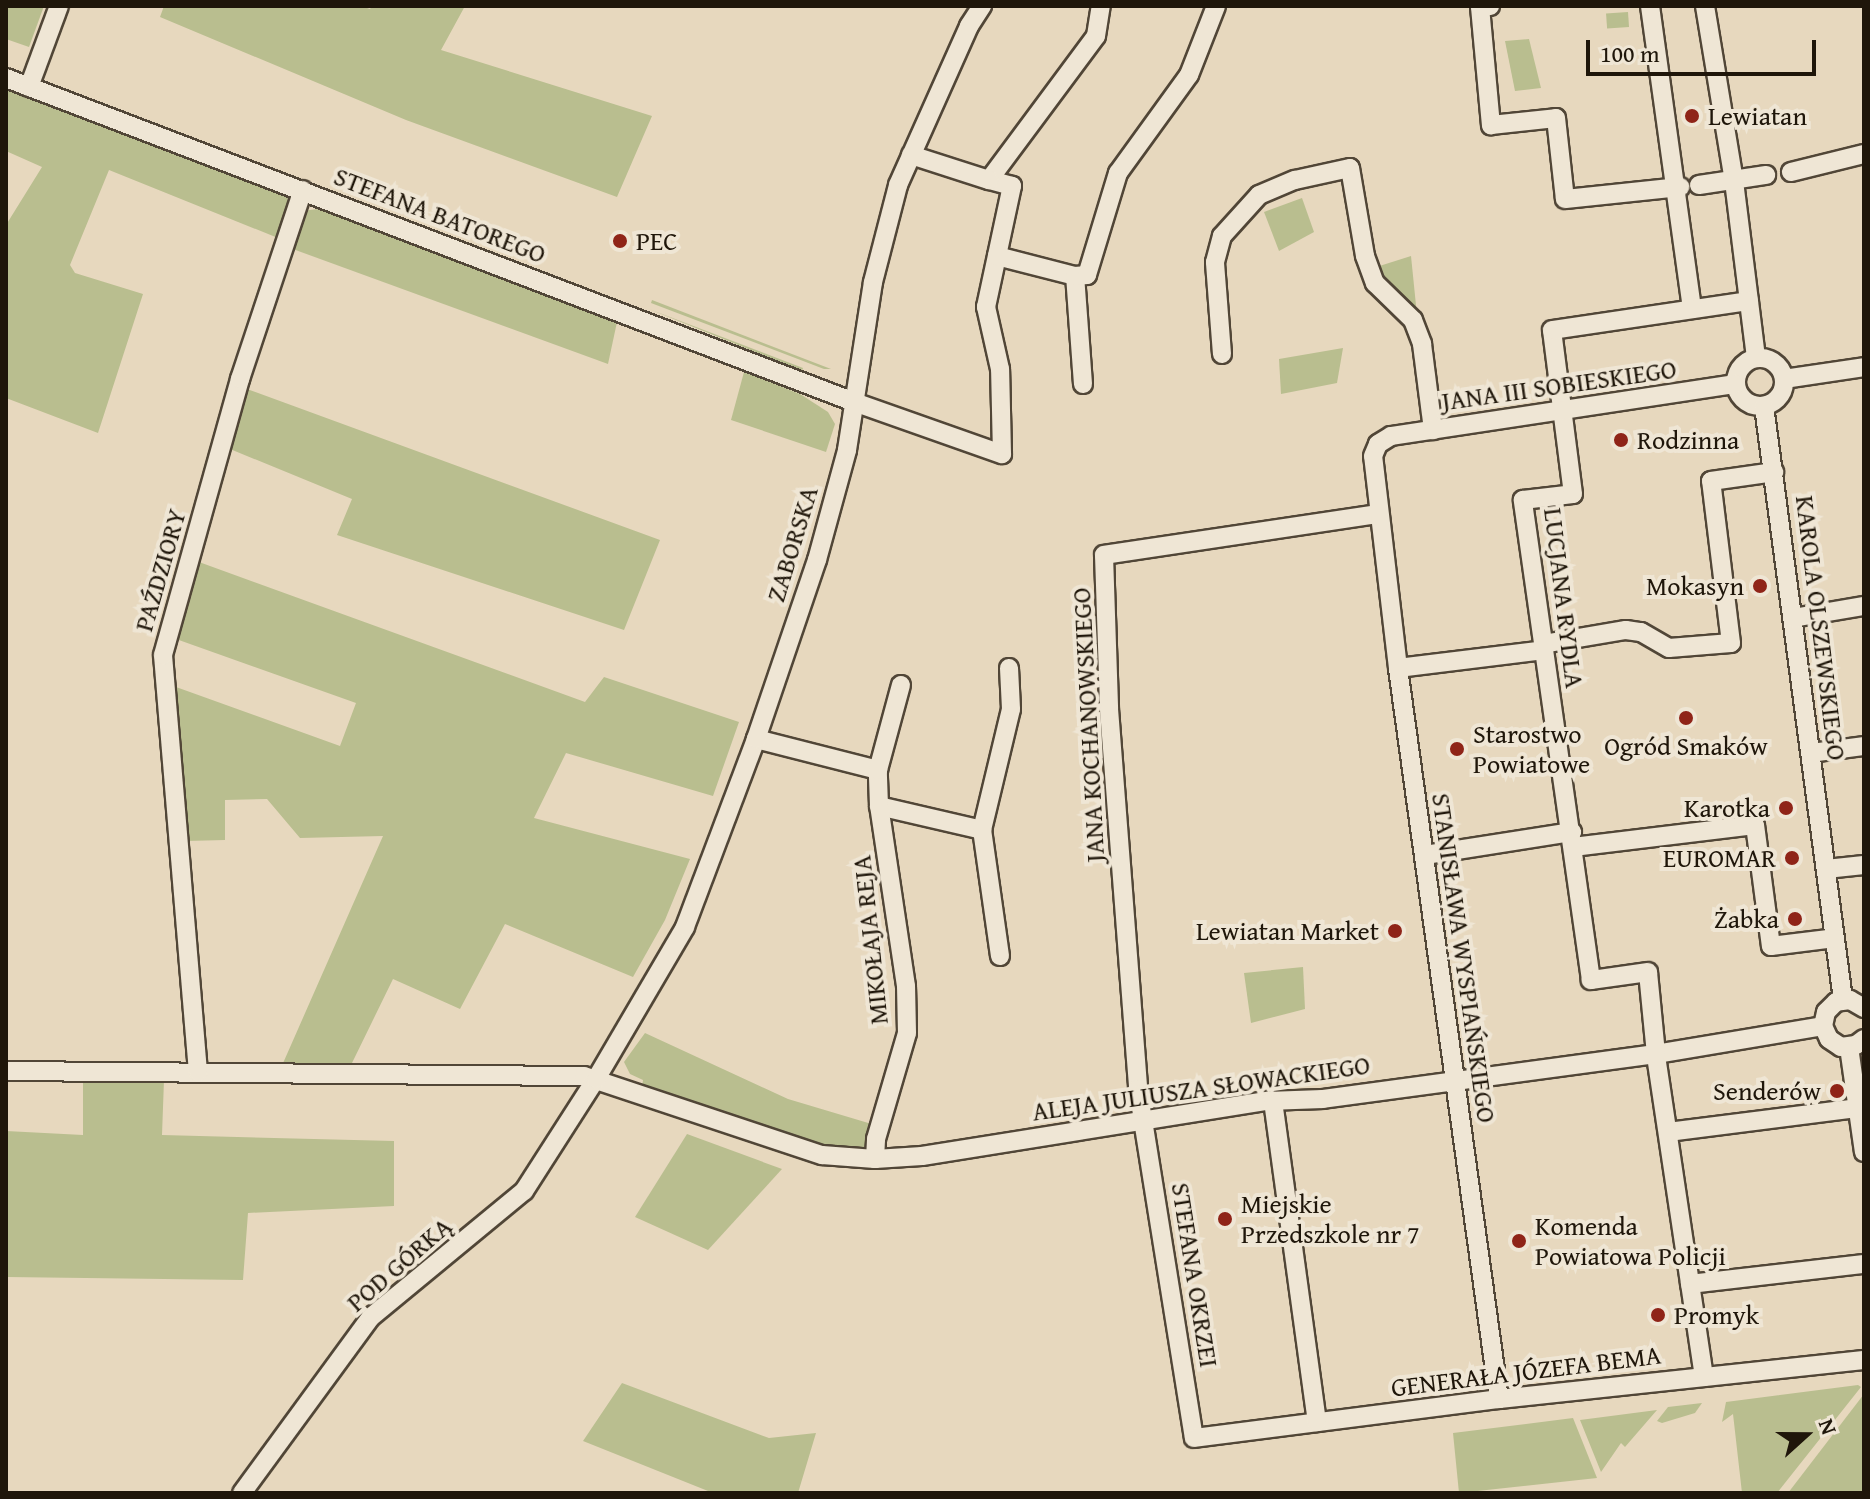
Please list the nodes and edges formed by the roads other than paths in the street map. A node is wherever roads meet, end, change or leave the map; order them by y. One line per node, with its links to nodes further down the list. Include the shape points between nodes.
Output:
1 (59, 6): 9 (street)
2 (982, 6): 11 (street, ZABORSKA)
3 (1101, 6): 14 (street, via 1096,36)
4 (1216, 6): 19 (street, via 1189,75 1118,173 1087,275)
5 (1490, 6): 16 (street, via 1480,7 1491,125 1556,118 1565,199)
6 (1650, 6): 16 (street)
7 (1705, 6): 15 (street)
8 (6, 78): 9 (street, STEFANA BATOREGO)
9 (29, 87): 17 (street, STEFANA BATOREGO)
10 (1864, 154): 12 (street)
11 (911, 155): 14 (street); 28 (street, ZABORSKA, via 873,282)
12 (1791, 172)
13 (1766, 175): 15 (street)
14 (989, 180): 18 (street, via 1012,186)
15 (1734, 181): 16 (street); 20 (street)
16 (1685, 187): 21 (street)
17 (303, 190): 28 (street, STEFANA BATOREGO); 59 (street, PAŹDZIORY, via 240,379 163,655)
18 (997, 256): 19 (street); 28 (street, STEFANA BATOREGO, via 986,307 1000,369 1002,454)
19 (1075, 276): 26 (street)
20 (1749, 301): 21 (street); 23 (street)
21 (1692, 309): 30 (street, via 1552,330)
22 (1222, 354): 31 (street, via 1215,262 1222,236 1259,195 1295,180 1350,168 1365,256 1375,283 1413,320 1422,344)
23 (1756, 358): 25 (street, via 1772,360); 27 (street, via 1739,369)
24 (1864, 367): 25 (street)
25 (1784, 379): 29 (street, via 1777,399)
26 (1083, 384)
27 (1735, 384): 29 (street, via 1748,403); 30 (street, JANA III SOBIESKIEGO)
28 (854, 402): 41 (street, ZABORSKA, via 847,450 817,560)
29 (1764, 406): 33 (street, KAROLA OLSZEWSKIEGO)
30 (1564, 411): 31 (street, JANA III SOBIESKIEGO); 37 (street, LUCJANA RYDLA, via 1573,494 1523,500)
31 (1433, 430): 32 (street, JANA III SOBIESKIEGO)
32 (1391, 436): 34 (street, STANISŁAWA WYSPIAŃSKIEGO, via 1378,444 1373,456)
33 (1774, 472): 36 (street, KAROLA OLSZEWSKIEGO); 37 (street, via 1711,481 1731,643 1669,648 1626,630)
34 (1378, 514): 39 (street, STANISŁAWA WYSPIAŃSKIEGO); 64 (street, JANA KOCHANOWSKIEGO, via 1104,555 1109,709)
35 (1864, 606): 36 (street)
36 (1793, 618): 43 (street, KAROLA OLSZEWSKIEGO)
37 (1543, 647): 39 (street); 47 (street, LUCJANA RYDLA)
38 (1009, 668): 46 (street, via 1011,709)
39 (1398, 668): 48 (street, STANISŁAWA WYSPIAŃSKIEGO)
40 (901, 685): 44 (street, MIKOŁAJA REJA)
41 (756, 739): 44 (street); 60 (street, ZABORSKA, via 685,927)
42 (1864, 746): 43 (street)
43 (1811, 753): 50 (street, KAROLA OLSZEWSKIEGO)
44 (878, 770): 45 (street, MIKOŁAJA REJA)
45 (879, 806): 46 (street); 67 (street, MIKOŁAJA REJA, via 906,986 907,1033)
46 (982, 830): 52 (street)
47 (1572, 840): 48 (street); 51 (street, via 1755,825 1771,946); 57 (street, LUCJANA RYDLA, via 1591,980 1648,972)
48 (1425, 855): 61 (street, STANISŁAWA WYSPIAŃSKIEGO)
49 (1864, 865): 50 (street)
50 (1826, 869): 51 (street, KAROLA OLSZEWSKIEGO)
51 (1835, 938): 53 (street, KAROLA OLSZEWSKIEGO)
52 (1000, 956)
53 (1843, 1000): 54 (street); 55 (street, via 1830,1006)
54 (1864, 1008)
55 (1823, 1026): 56 (street, via 1834,1044); 57 (street, ALEJA JULIUSZA SŁOWACKIEGO)
56 (1856, 1043): 63 (street)
57 (1656, 1054): 61 (street, ALEJA JULIUSZA SŁOWACKIEGO); 65 (street)
58 (6, 1071): 59 (street)
59 (198, 1072): 60 (street)
60 (596, 1079): 67 (street, ALEJA JULIUSZA SŁOWACKIEGO, via 822,1155); 75 (street, POD GÓRKĄ, via 524,1191 371,1317)
61 (1454, 1080): 62 (street, ALEJA JULIUSZA SŁOWACKIEGO); 72 (street, STANISŁAWA WYSPIAŃSKIEGO)
62 (1273, 1101): 64 (street, ALEJA JULIUSZA SŁOWACKIEGO); 73 (street)
63 (1858, 1108): 65 (street); 66 (street)
64 (1143, 1121): 67 (street, ALEJA JULIUSZA SŁOWACKIEGO); 74 (street, STEFANA OKRZEI)
65 (1668, 1132): 69 (street)
66 (1864, 1152)
67 (875, 1159)
68 (1864, 1264): 69 (street)
69 (1690, 1284): 71 (street)
70 (1864, 1360): 71 (street, GENERAŁA JÓZEFA BEMA)
71 (1704, 1377): 72 (street, GENERAŁA JÓZEFA BEMA)
72 (1499, 1399): 73 (street, GENERAŁA JÓZEFA BEMA)
73 (1317, 1422): 74 (street, GENERAŁA JÓZEFA BEMA)
74 (1194, 1438)
75 (242, 1493)

